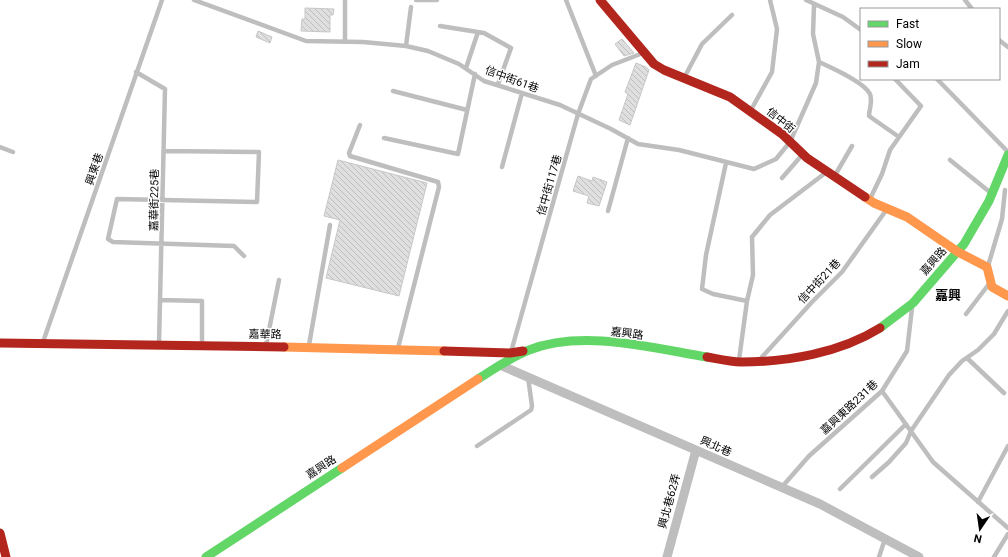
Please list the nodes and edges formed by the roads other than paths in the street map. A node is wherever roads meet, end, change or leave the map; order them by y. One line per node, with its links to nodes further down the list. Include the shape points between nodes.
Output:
1 (162, 0): 25 (lane, 興東巷)
2 (194, 0): 18 (lane, 信中街61巷, via 306,40)
3 (345, 0): 18 (lane)
4 (416, 0): 5 (lane)
5 (436, 0)
6 (566, 0): 27 (lane)
7 (600, 0): 22 (main road, 信中街)
8 (770, 0): 35 (lane, via 777,29 772,72)
9 (806, 0): 11 (lane)
10 (965, 0): 13 (lane)
11 (814, 4): 16 (lane, via 843,17); 23 (lane, via 813,34)
12 (411, 7): 20 (lane)
13 (971, 8)
14 (732, 15): 28 (lane, via 702,44)
15 (440, 26): 17 (lane)
16 (860, 29)
17 (478, 32): 24 (lane); 31 (lane, via 511,48)
18 (345, 41): 20 (lane, 信中街61巷)
19 (1000, 41): 21 (lane)
20 (406, 46): 24 (lane, 信中街61巷, via 428,51)
21 (1008, 47)
22 (644, 53): 27 (lane, 信中街117巷, via 612,65); 28 (main road, 信中街, via 654,64)
23 (819, 62): 38 (lane, via 857,82 870,94 872,104 869,116); 41 (lane, 信中街61巷, via 816,83)
24 (466, 68): 26 (lane, 信中街61巷)
25 (136, 72): 44 (lane, 嘉華街225巷, via 165,89); 73 (lane, 興東巷)
26 (475, 74): 31 (lane, 信中街61巷, via 484,81); 34 (lane)
27 (596, 76): 36 (lane, 信中街117巷, via 591,79)
28 (684, 79): 35 (main road, 信中街, via 720,92)
29 (896, 80): 38 (lane, via 921,106)
30 (938, 80): 47 (lane)
31 (498, 84): 33 (lane, 信中街61巷)
32 (393, 91): 34 (lane)
33 (522, 93): 36 (lane, 信中街61巷); 50 (lane)
34 (468, 110): 39 (lane, via 458,154)
35 (750, 111): 41 (main road, 信中街)
36 (578, 114): 40 (lane, 信中街61巷); 80 (lane, 信中街117巷)
37 (360, 125): 78 (lane, via 350,156 438,182 439,187)
38 (899, 137): 56 (lane, via 890,150)
39 (384, 138)
40 (628, 138): 49 (lane, 信中街61巷, via 642,145 679,150); 58 (lane)
41 (790, 142): 46 (main road, 信中街); 49 (lane, 信中街61巷, via 776,158 758,168)
42 (852, 146): 51 (lane)
43 (0, 147): 45 (lane)
44 (164, 151): 55 (lane, 嘉華街225巷); 55 (lane, via 259,152 257,202)
45 (13, 152)
46 (802, 154): 51 (main road, 信中街); 52 (lane)
47 (1008, 154): 54 (main road, 嘉興路)
48 (950, 160): 54 (lane)
49 (726, 162): 68 (lane, via 706,255 702,289)
50 (502, 167)
51 (830, 174): 56 (main road, 信中街); 68 (lane, via 770,215 752,237 753,275)
52 (782, 178)
53 (1007, 190): 54 (lane); 63 (lane, via 1002,219)
54 (994, 191): 61 (main road, 嘉興路)
55 (162, 200): 60 (lane, 嘉華街225巷); 60 (lane, via 117,199 108,239 113,242)
56 (870, 200): 57 (main road, 信中街)
57 (888, 209): 61 (main road, 信中街, via 907,217); 82 (lane, 信中街21巷, via 842,272)
58 (608, 211)
59 (330, 225): 77 (lane)
60 (162, 244): 62 (lane, via 234,246); 67 (lane, 嘉華街225巷)
61 (958, 252): 63 (main road, 信中街); 69 (main road, 嘉興路)
62 (244, 256)
63 (987, 268): 65 (main road)
64 (279, 280): 76 (lane)
65 (991, 281): 66 (main road, via 992,287); 71 (lane)
66 (1008, 296)
67 (160, 300): 74 (lane, 嘉華街225巷); 75 (lane, via 202,301)
68 (747, 301): 83 (lane)
69 (913, 304): 82 (main road, 嘉興路, via 887,323 848,344 806,357); 86 (lane, 嘉興東路231巷, via 907,351)
70 (1008, 311): 81 (lane, via 994,334)
71 (966, 314)
72 (0, 343): 73 (main road, 嘉華路)
73 (43, 343): 74 (main road, 嘉華路)
74 (159, 345): 75 (main road, 嘉華路)
75 (202, 345): 76 (main road, 嘉華路)
76 (265, 346): 77 (main road, 嘉華路)
77 (308, 347): 78 (main road, 嘉華路)
78 (398, 350): 80 (main road, 嘉華路)
79 (529, 350): 80 (main road, 嘉華路); 83 (main road, 嘉興路, via 566,341 615,342); 84 (main road, 嘉興路)
80 (510, 354)
81 (967, 358): 87 (lane); 89 (lane, via 949,375)
82 (758, 361): 83 (main road, 嘉興路)
83 (739, 362)
84 (500, 365): 85 (street, 興北巷); 102 (main road, 嘉興路)
85 (528, 377): 90 (lane, via 531,410); 92 (street, 興北巷)
86 (882, 391): 88 (lane); 94 (lane, 嘉興東路231巷, via 809,456)
87 (1004, 392)
88 (906, 424): 89 (lane); 95 (lane)
89 (911, 431): 93 (lane, via 906,443); 96 (lane, via 933,462)
90 (477, 446)
91 (1008, 446): 96 (lane)
92 (696, 450): 94 (street, 興北巷); 103 (street, 興北巷62弄)
93 (872, 477)
94 (781, 488): 100 (street, 興北巷, via 820,504)
95 (840, 488)
96 (978, 502): 97 (lane)
97 (1008, 528)
98 (0, 533): 101 (main road)
99 (1008, 534): 106 (lane)
100 (885, 539): 104 (lane); 105 (street, 興北巷)
101 (6, 557)
102 (206, 557)
103 (666, 557)
104 (879, 557)
105 (919, 557)
106 (994, 557)

